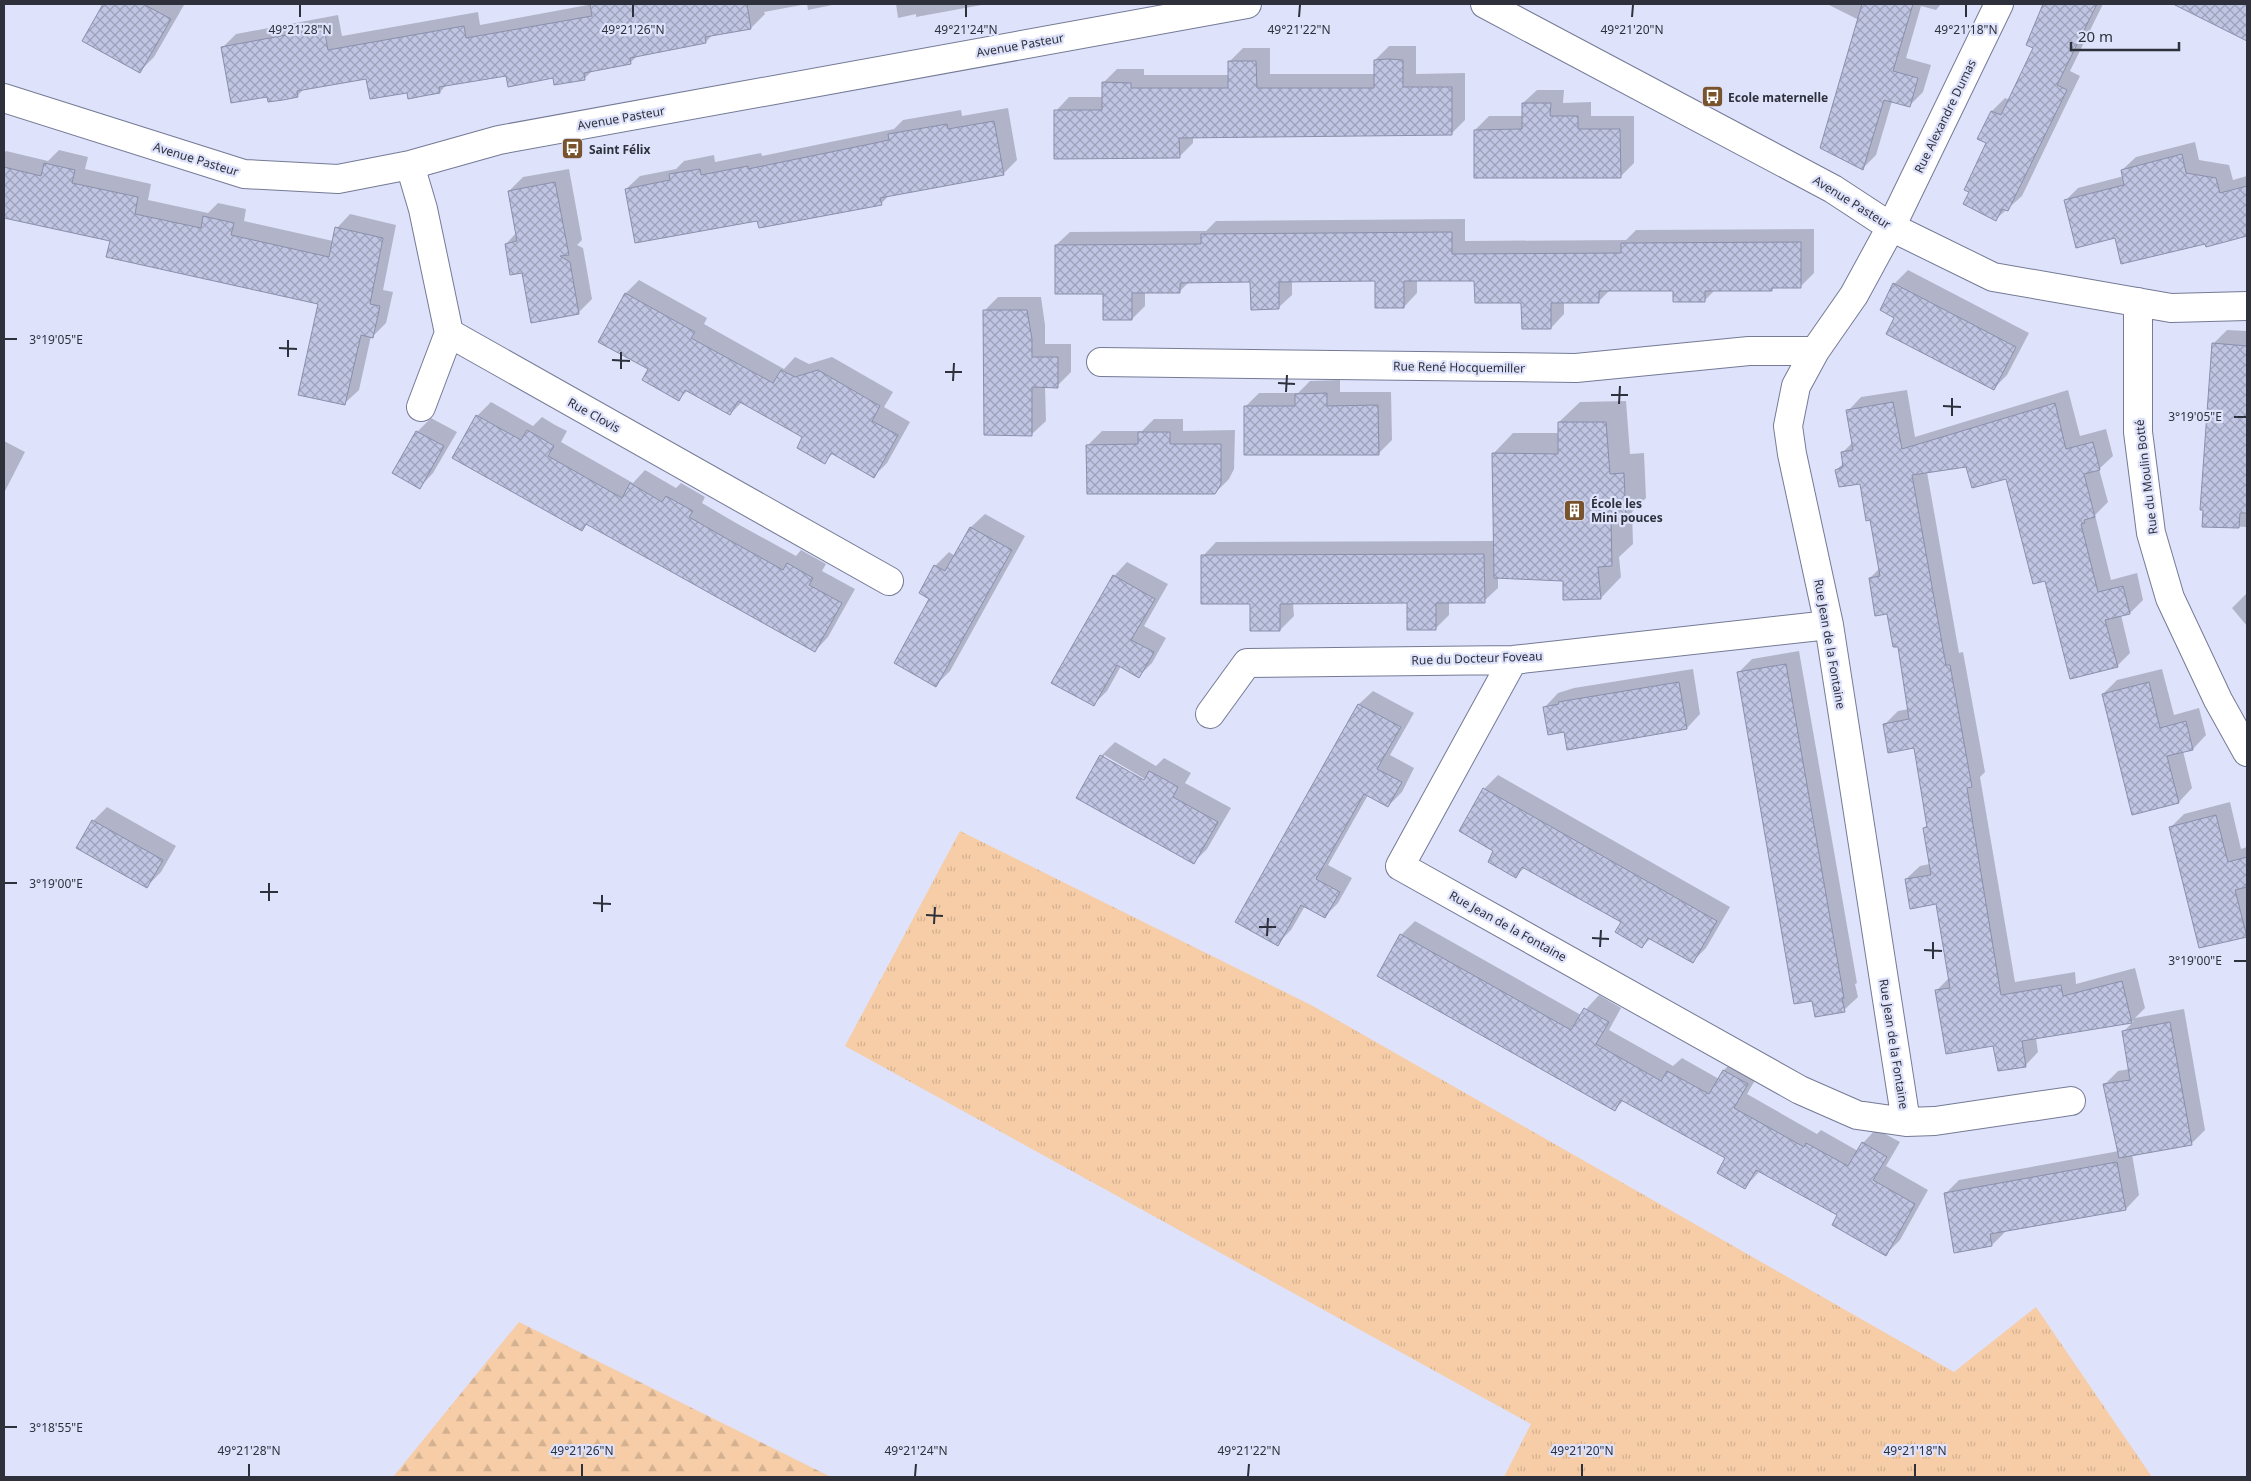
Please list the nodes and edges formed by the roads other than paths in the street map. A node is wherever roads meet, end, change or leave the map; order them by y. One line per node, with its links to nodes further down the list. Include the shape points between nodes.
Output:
1 (1247, 4): 5 (street, Avenue Pasteur, via 499,140)
2 (1485, 4): 6 (street, Avenue Pasteur, via 1833,188)
3 (1999, 4): 6 (street, Rue Alexandre Dumas)
4 (4, 98): 5 (street, Avenue Pasteur, via 244,174 338,179)
5 (410, 166): 9 (street, via 423,209)
6 (1891, 227): 7 (street, Avenue Pasteur, via 1993,277); 10 (street, Rue Jean de la Fontaine, via 1854,295)
7 (2138, 302): 8 (street, Avenue Pasteur, via 2171,308); 17 (street, Rue du Moulin Botté, via 2138,432 2151,533 2170,598 2218,700)
8 (2247, 306)
9 (449, 333): 12 (street); 13 (street, Rue Clovis)
10 (1816, 351): 11 (street, Rue René Hocquemiller, via 1750,351 1576,368); 14 (street, Rue Jean de la Fontaine, via 1796,386 1788,426)
11 (1101, 362)
12 (422, 407)
13 (889, 581)
14 (1829, 625): 15 (street, Rue du Docteur Foveau); 19 (street, Rue Jean de la Fontaine)
15 (1513, 660): 16 (street, Rue du Docteur Foveau, via 1247,663); 19 (street, Rue Jean de la Fontaine, via 1400,866 1800,1090 1856,1115)
16 (1210, 714)
17 (2247, 752)
18 (2071, 1102): 19 (street)
19 (1906, 1122)

